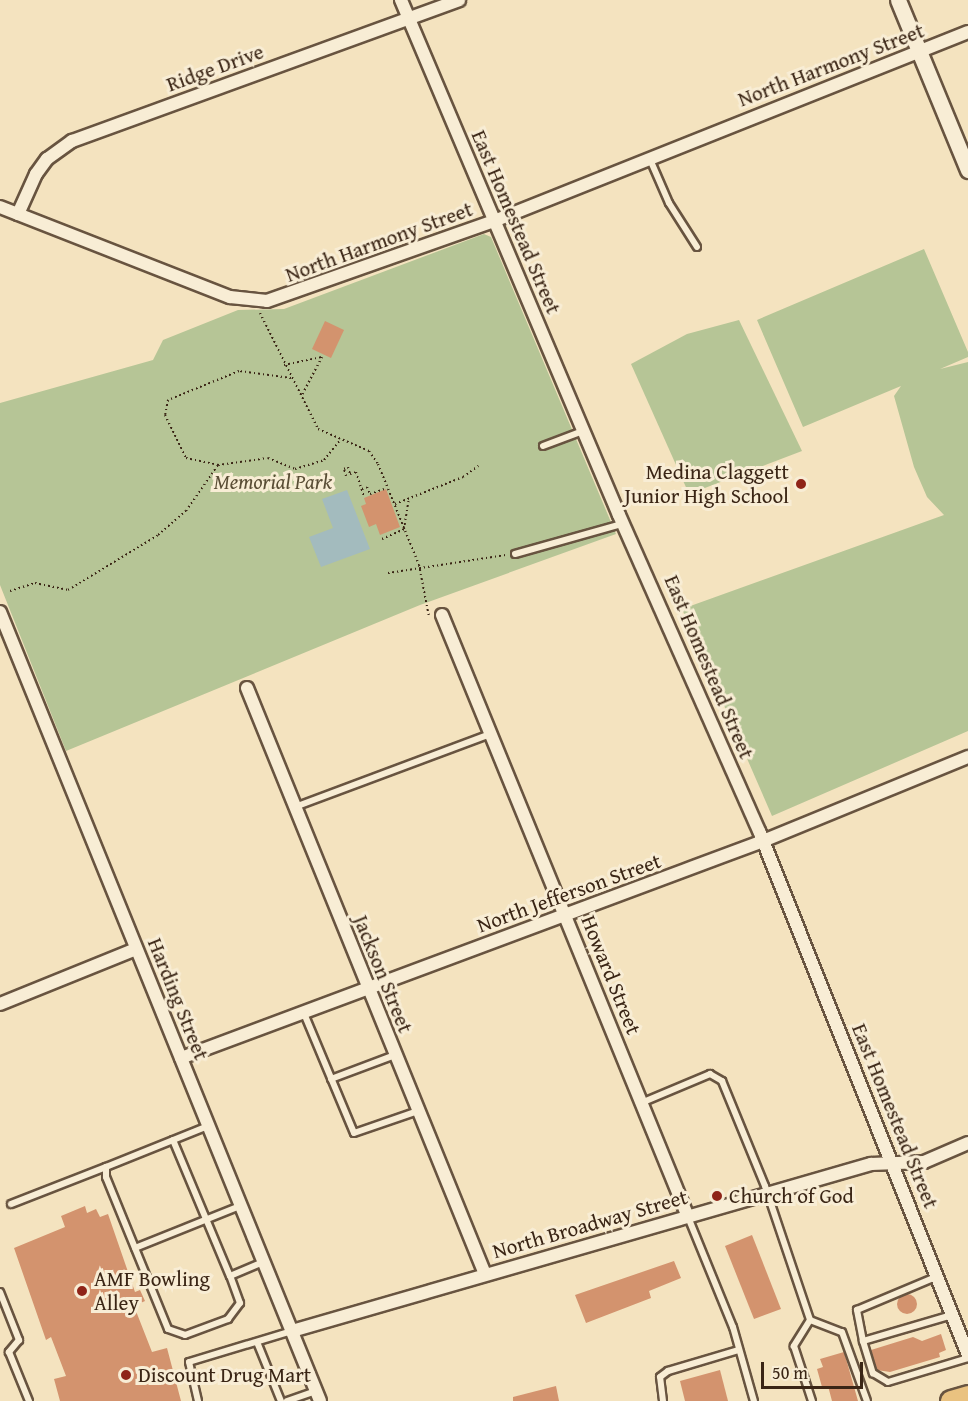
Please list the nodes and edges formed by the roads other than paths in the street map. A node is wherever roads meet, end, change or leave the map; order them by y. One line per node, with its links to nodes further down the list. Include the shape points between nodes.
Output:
1 (401, 0): 4 (street, East Homestead Street)
2 (459, 0): 4 (street, Ridge Drive)
3 (898, 0): 6 (street)
4 (409, 19): 10 (street, Ridge Drive, via 72,141 47,159); 11 (street, East Homestead Street)
5 (968, 32): 6 (street, North Harmony Street)
6 (919, 51): 7 (street, North Harmony Street); 8 (street)
7 (649, 157): 11 (street, North Harmony Street); 12 (lane, via 669,203)
8 (968, 170)
9 (0, 207): 10 (street, North Harmony Street)
10 (18, 214): 11 (street, North Harmony Street, via 230,297 259,301 285,298)
11 (494, 221): 13 (street, East Homestead Street)
12 (697, 247)
13 (583, 431): 14 (lane); 15 (street, East Homestead Street)
14 (543, 446)
15 (626, 523): 16 (lane); 23 (street, East Homestead Street)
16 (515, 554)
17 (0, 612): 25 (street, Harding Street)
18 (442, 615): 20 (street, Howard Street)
19 (247, 688): 22 (street, Jackson Street)
20 (490, 734): 22 (lane); 24 (street, Howard Street)
21 (968, 757): 23 (street, North Jefferson Street)
22 (295, 807): 26 (street, Jackson Street)
23 (763, 841): 24 (street, North Jefferson Street); 37 (street, East Homestead Street)
24 (566, 916): 26 (street, North Jefferson Street); 32 (street, Howard Street)
25 (136, 949): 27 (street); 30 (street, Harding Street)
26 (368, 987): 28 (street, North Jefferson Street); 29 (street, Jackson Street)
27 (0, 1004)
28 (303, 1011): 30 (street, North Jefferson Street); 31 (lane)
29 (395, 1054): 31 (lane); 33 (street, Jackson Street)
30 (181, 1058): 34 (street, Harding Street)
31 (331, 1079): 33 (lane, via 354,1133)
32 (641, 1103): 39 (lane, via 707,1075 718,1075); 42 (street, Howard Street)
33 (418, 1111): 46 (street, Jackson Street)
34 (208, 1126): 35 (lane); 41 (street, Harding Street)
35 (173, 1140): 38 (lane); 43 (lane)
36 (968, 1143): 37 (street, North Broadway Street, via 924,1162)
37 (893, 1163): 39 (street, North Broadway Street, via 871,1164); 48 (street, East Homestead Street)
38 (106, 1167): 40 (lane); 44 (lane)
39 (767, 1195): 42 (street, North Broadway Street); 51 (lane)
40 (11, 1204)
41 (241, 1205): 43 (lane); 45 (street, Harding Street)
42 (688, 1217): 46 (street, North Broadway Street); 55 (lane)
43 (206, 1219): 44 (lane); 47 (lane)
44 (135, 1248): 47 (lane, via 168,1329 185,1335 228,1319 240,1303)
45 (264, 1262): 47 (lane); 52 (street, Harding Street)
46 (485, 1274): 52 (street, North Broadway Street)
47 (230, 1276)
48 (937, 1277): 50 (street, East Homestead Street); 53 (lane, via 856,1310)
49 (0, 1292): 56 (lane, via 19,1340)
50 (952, 1315): 53 (lane); 58 (street, East Homestead Street)
51 (810, 1320): 67 (lane, via 794,1346); 68 (lane, via 842,1332)
52 (292, 1331): 54 (lane); 59 (street, Harding Street)
53 (863, 1341): 58 (lane, via 873,1373 883,1382)
54 (257, 1342): 62 (lane, via 189,1362); 63 (lane)
55 (739, 1350): 65 (lane, via 668,1371 660,1377); 66 (lane)
56 (9, 1352): 57 (lane); 61 (lane)
57 (0, 1356)
58 (968, 1357)
59 (318, 1396): 64 (lane)
60 (968, 1396): 69 (main road)
61 (29, 1401)
62 (198, 1401)
63 (281, 1401)
64 (287, 1401)
65 (663, 1401)
66 (754, 1401)
67 (812, 1401)
68 (867, 1401)
69 (951, 1401)

